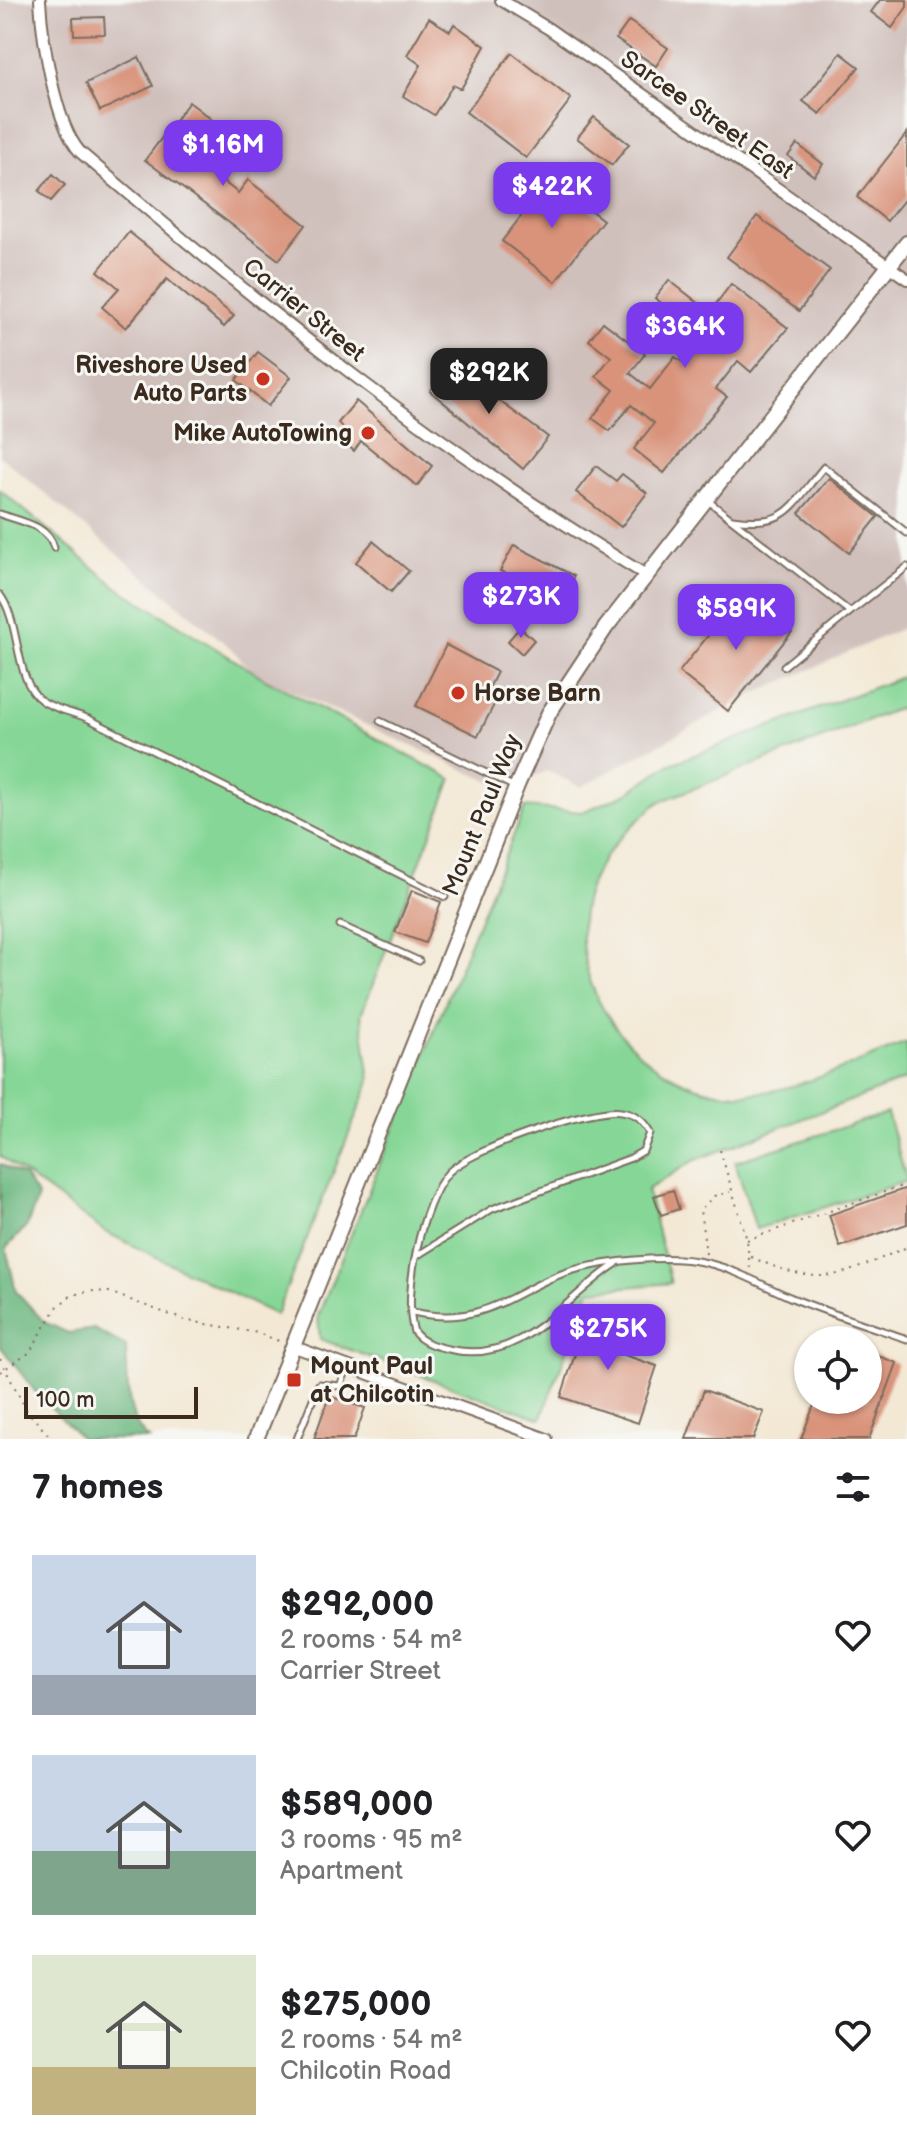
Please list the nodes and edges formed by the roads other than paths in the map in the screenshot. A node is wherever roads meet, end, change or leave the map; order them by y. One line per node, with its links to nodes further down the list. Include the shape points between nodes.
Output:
1 (40, 0): 12 (street, Carrier Street, via 61,120 80,152 363,383 546,515)
2 (501, 0): 4 (street, Sarcee Street East)
3 (907, 243): 4 (street, Mount Paul Way)
4 (889, 266): 5 (street, Sarcee Street East); 6 (street, Mount Paul Way)
5 (907, 279)
6 (706, 499): 8 (lane); 12 (street, Mount Paul Way)
7 (0, 514): 10 (lane, via 40,529)
8 (732, 519): 9 (lane, via 759,523 781,517 824,467); 14 (lane)
9 (907, 533)
10 (54, 548)
11 (907, 567): 14 (lane)
12 (646, 575): 17 (street, Mount Paul Way, via 573,673)
13 (0, 595): 18 (lane, via 11,614 28,682 44,703 89,719)
14 (850, 612): 15 (lane)
15 (784, 666)
16 (380, 721): 17 (lane)
17 (516, 787): 25 (street, Mount Paul Way)
18 (445, 897)
19 (340, 925): 20 (lane)
20 (419, 961)
21 (418, 1255): 21 (lane, via 433,1196 447,1174 473,1155 605,1112 632,1114 644,1122 648,1142 631,1158 492,1209); 23 (lane, via 412,1277)
22 (616, 1264): 23 (lane, via 571,1272 479,1313 436,1318); 23 (lane, via 590,1280 525,1339 491,1352 469,1353 428,1343 414,1332); 24 (lane, via 707,1263)
23 (413, 1312)
24 (907, 1339)
25 (292, 1346): 26 (street); 28 (street, Mount Paul Way)
26 (348, 1366): 27 (street); 29 (lane, via 340,1386 319,1384)
27 (529, 1436): 30 (street)
28 (256, 1439)
29 (297, 1439)
30 (547, 1439)

